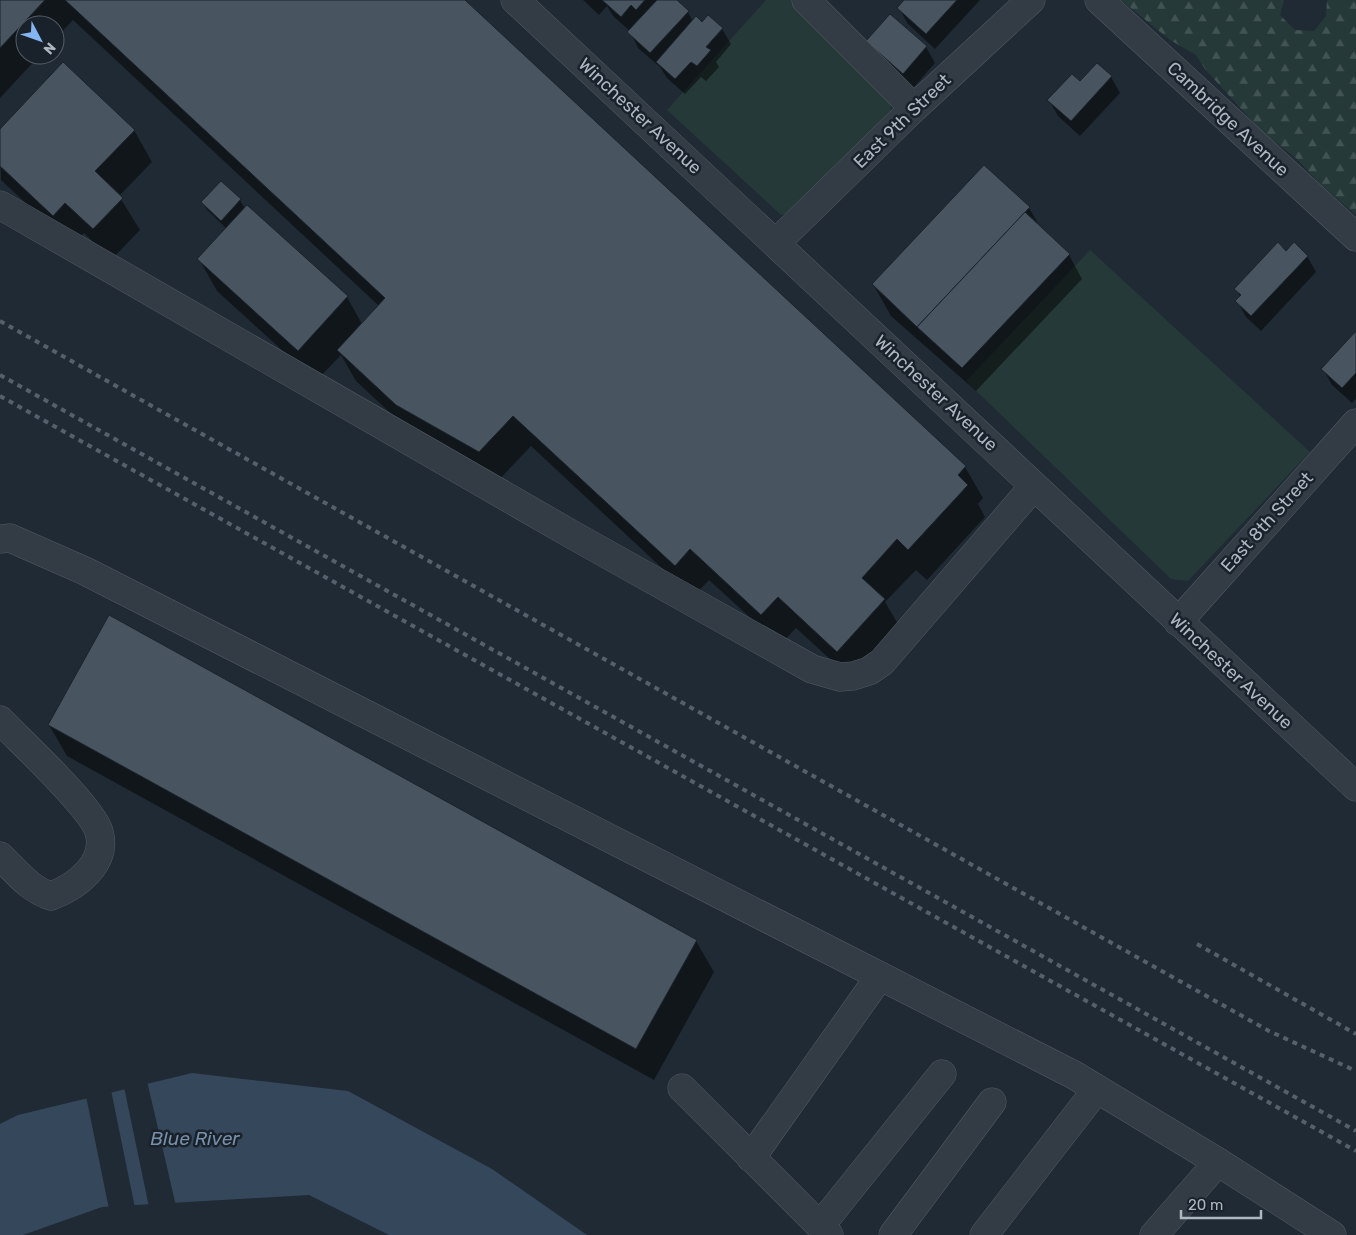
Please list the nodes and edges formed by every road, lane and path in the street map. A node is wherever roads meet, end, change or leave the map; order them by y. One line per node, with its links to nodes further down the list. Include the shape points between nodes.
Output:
1 (515, 0): 8 (street, Winchester Avenue)
2 (806, 0): 5 (street)
3 (1031, 0): 5 (street, East 9th Street)
4 (1100, 0): 7 (street, Cambridge Avenue)
5 (914, 108): 8 (street, East 9th Street)
6 (0, 205): 10 (street, via 588,544 825,674 853,676 882,662)
7 (1356, 237)
8 (776, 243): 10 (street, Winchester Avenue)
9 (1356, 423): 12 (street, East 8th Street)
10 (1034, 486): 12 (street, Winchester Avenue)
11 (0, 539): 16 (street, via 10,538 85,571)
12 (1178, 622): 14 (street, Winchester Avenue)
13 (0, 720): 15 (street, via 87,811 100,833 101,846 98,858 76,884 51,896 32,886)
14 (1356, 787)
15 (0, 856)
16 (880, 976): 19 (street); 21 (street)
17 (942, 1074): 23 (street)
18 (682, 1088): 21 (street)
19 (1097, 1089): 22 (street); 25 (street)
20 (992, 1102): 24 (street)
21 (751, 1158): 23 (street)
22 (1218, 1162): 26 (street); 27 (street)
23 (824, 1230)
24 (893, 1235)
25 (984, 1235)
26 (1154, 1235)
27 (1332, 1235)

